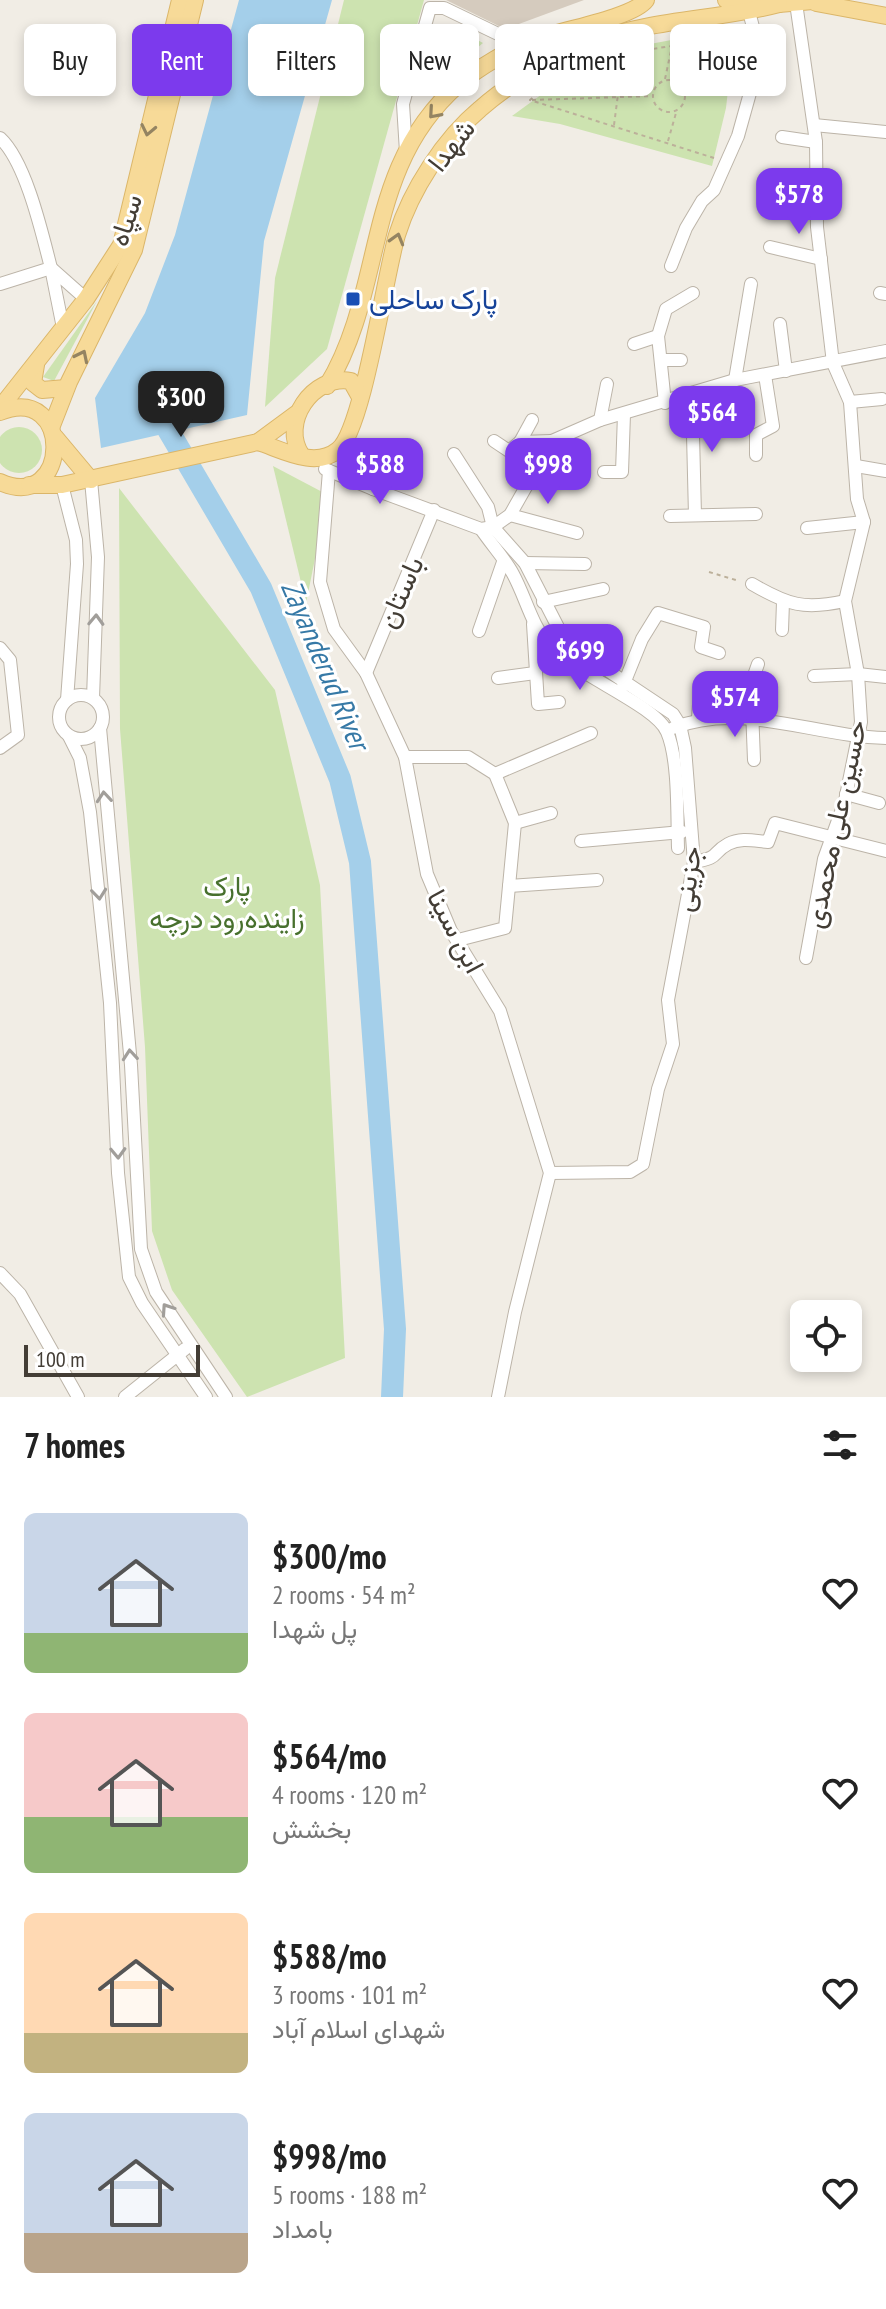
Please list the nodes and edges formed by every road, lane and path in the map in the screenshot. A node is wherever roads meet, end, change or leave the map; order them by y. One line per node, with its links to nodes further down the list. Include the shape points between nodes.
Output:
1 (180, 0): 41 (main road, سپاه, one-way to 41, via 121,245)
2 (195, 0): 56 (main road, سپاه, one-way to 2, via 134,250)
3 (646, 0): 10 (main road, شهدا, via 629,12)
4 (726, 0): 7 (main road)
5 (820, 2): 6 (main road); 9 (main road)
6 (796, 3): 7 (main road); 25 (street, حسین علی محمدی)
7 (779, 4): 8 (main road, شهدا)
8 (749, 12): 11 (street); 58 (main road, شهدا, one-way to 8, via 397,234 438,156 479,109 542,66 596,40)
9 (886, 16)
10 (588, 24)
11 (752, 24)
12 (495, 33): 32 (street, via 444,8 430,8 403,104)
13 (670, 58): 15 (path)
14 (495, 62): 32 (main road, شهدا, one-way to 32, via 460,83)
15 (665, 80): 16 (path); 17 (path)
16 (670, 80)
17 (654, 91)
18 (535, 96): 23 (path)
19 (652, 96): 22 (path); 24 (path, via 660,110)
20 (684, 96): 24 (path, via 684,104)
21 (749, 96): 33 (street)
22 (618, 98): 23 (path); 26 (path)
23 (530, 100): 26 (path)
24 (676, 111): 31 (path)
25 (814, 125): 27 (street); 30 (street, حسین علی محمدی)
26 (614, 126): 31 (path)
27 (886, 132)
28 (782, 137): 30 (street)
29 (0, 138): 37 (street, via 23,179)
30 (816, 142): 35 (street, حسین علی محمدی)
31 (668, 143): 33 (path)
32 (406, 152): 55 (main road, شهدا, via 377,228 347,350)
33 (725, 162): 36 (street, via 714,190 686,228)
34 (770, 247): 35 (street)
35 (821, 259): 49 (street, حسین علی محمدی)
36 (671, 266)
37 (51, 268): 38 (street); 41 (street); 43 (street)
38 (0, 284)
39 (751, 284): 53 (street)
40 (693, 293): 44 (street, via 666,309)
41 (86, 299): 43 (main road, سپاه)
42 (780, 324): 51 (street)
43 (63, 328): 50 (main road, سپاه)
44 (658, 336): 45 (street); 47 (street)
45 (634, 344)
46 (886, 351): 49 (street)
47 (662, 360): 48 (street); 61 (street)
48 (681, 360)
49 (833, 363): 51 (street); 60 (street, حسین علی محمدی)
50 (37, 364): 56 (main road, via 33,383 42,390); 62 (main road, سپاه)
51 (786, 371): 52 (street)
52 (765, 375): 53 (street); 74 (street, via 773,426 756,435)
53 (735, 380): 57 (street)
54 (607, 384): 66 (street)
55 (327, 386): 58 (main road, via 351,381); 63 (main road)
56 (66, 388): 67 (main road, سپاه)
57 (692, 394): 61 (street); 88 (street)
58 (360, 397): 72 (main road, via 356,422)
59 (882, 399): 60 (street)
60 (850, 402): 76 (street, حسین علی محمدی)
61 (665, 403): 64 (street)
62 (0, 410): 67 (main road, via 36,413)
63 (296, 414): 70 (main road); 75 (main road, via 293,437)
64 (624, 414): 66 (street); 79 (street, via 622,472)
65 (532, 420): 71 (street)
66 (600, 420): 69 (street)
67 (53, 432): 80 (main road); 82 (main road, سپاه, via 52,466)
68 (494, 441): 71 (street, via 509,451)
69 (552, 441): 71 (street); 87 (street)
70 (258, 442): 75 (main road); 80 (main road)
71 (520, 442)
72 (344, 444): 75 (main road, via 337,452); 84 (street)
73 (454, 454): 91 (street, via 488,507)
74 (756, 455)
75 (308, 458): 77 (street)
76 (856, 466): 78 (street); 90 (street, حسین علی محمدی)
77 (329, 471): 84 (street); 111 (street, ابن سینا, via 320,582 334,629)
78 (886, 471)
79 (604, 472)
80 (91, 480): 83 (main road); 120 (street, one-way to 80, via 98,557)
81 (2, 484): 82 (main road)
82 (29, 485): 83 (main road)
83 (62, 485): 121 (street, via 77,564)
84 (373, 489): 85 (street)
85 (434, 510): 91 (street); 111 (street, باستان)
86 (756, 514): 88 (street)
87 (510, 515): 91 (street); 93 (street)
88 (695, 515): 89 (street)
89 (670, 516)
90 (864, 522): 92 (street); 100 (street, حسین علی محمدی)
91 (487, 528): 94 (street); 95 (street)
92 (807, 528)
93 (577, 533)
94 (503, 562): 103 (street); 105 (street)
95 (525, 563): 96 (street); 101 (street)
96 (585, 564)
97 (709, 572): 98 (path)
98 (752, 584): 102 (street)
99 (603, 589): 101 (street)
100 (845, 601): 102 (street, via 814,608); 113 (street, حسین علی محمدی)
101 (543, 602): 107 (street, via 562,635)
102 (783, 602): 104 (street)
103 (533, 620): 110 (street); 112 (street)
104 (782, 630)
105 (479, 631)
106 (0, 648): 132 (street, via 10,660 18,735)
107 (580, 652): 110 (street); 117 (street)
108 (719, 653): 117 (street, via 701,647 704,627 658,613)
109 (758, 664): 124 (street, via 751,684)
110 (569, 665): 119 (street)
111 (366, 673): 133 (street, ابن سینا)
112 (535, 673): 116 (street); 122 (street, via 538,704)
113 (858, 674): 114 (street); 115 (street); 130 (street, حسین علی محمدی)
114 (814, 676)
115 (886, 677)
116 (498, 678)
117 (627, 680): 119 (street); 125 (street)
118 (700, 691): 123 (street)
119 (620, 695): 127 (street)
120 (93, 698): 121 (street, via 80,694); 126 (street, via 102,708)
121 (67, 700): 129 (street, via 59,718)
122 (559, 702)
123 (698, 718): 124 (street); 125 (street)
124 (753, 718): 130 (street); 134 (street)
125 (680, 725): 127 (street); 140 (street, جزینی)
126 (100, 728): 129 (street, via 83,739); 153 (street, one-way to 126, via 156,1292 141,1249 131,1065)
127 (667, 730): 141 (street)
128 (591, 733): 135 (street)
129 (69, 736): 154 (street, one-way to 154, via 80,758 90,812 129,1277)
130 (858, 738): 131 (street); 136 (street, حسین علی محمدی)
131 (886, 738)
132 (0, 748)
133 (405, 757): 135 (street, via 468,757); 149 (street, ابن سینا, via 427,874)
134 (754, 760)
135 (495, 774): 139 (street)
136 (846, 794): 137 (street); 142 (street, حسین علی محمدی)
137 (879, 803)
138 (551, 813): 139 (street)
139 (515, 823): 148 (street)
140 (693, 831): 141 (street); 146 (street, جزینی)
141 (677, 832): 143 (street); 144 (street)
142 (829, 838): 145 (street); 146 (street, via 775,823 768,842 743,839 727,844 714,858); 150 (street, حسین علی محمدی)
143 (581, 841)
144 (678, 848)
145 (886, 851)
146 (694, 862): 151 (street, جزینی, via 668,1000 673,1044 643,1164 630,1172)
147 (597, 880): 148 (street)
148 (509, 886): 149 (street, via 505,928)
149 (458, 940): 151 (street, ابن سینا, via 500,1011)
150 (806, 958)
151 (550, 1173): 159 (street)
152 (0, 1273): 155 (street, via 20,1294)
153 (192, 1345): 154 (street); 158 (street)
154 (178, 1354): 156 (street); 157 (street)
155 (78, 1397)
156 (125, 1397)
157 (206, 1397)
158 (226, 1397)
159 (498, 1397)

